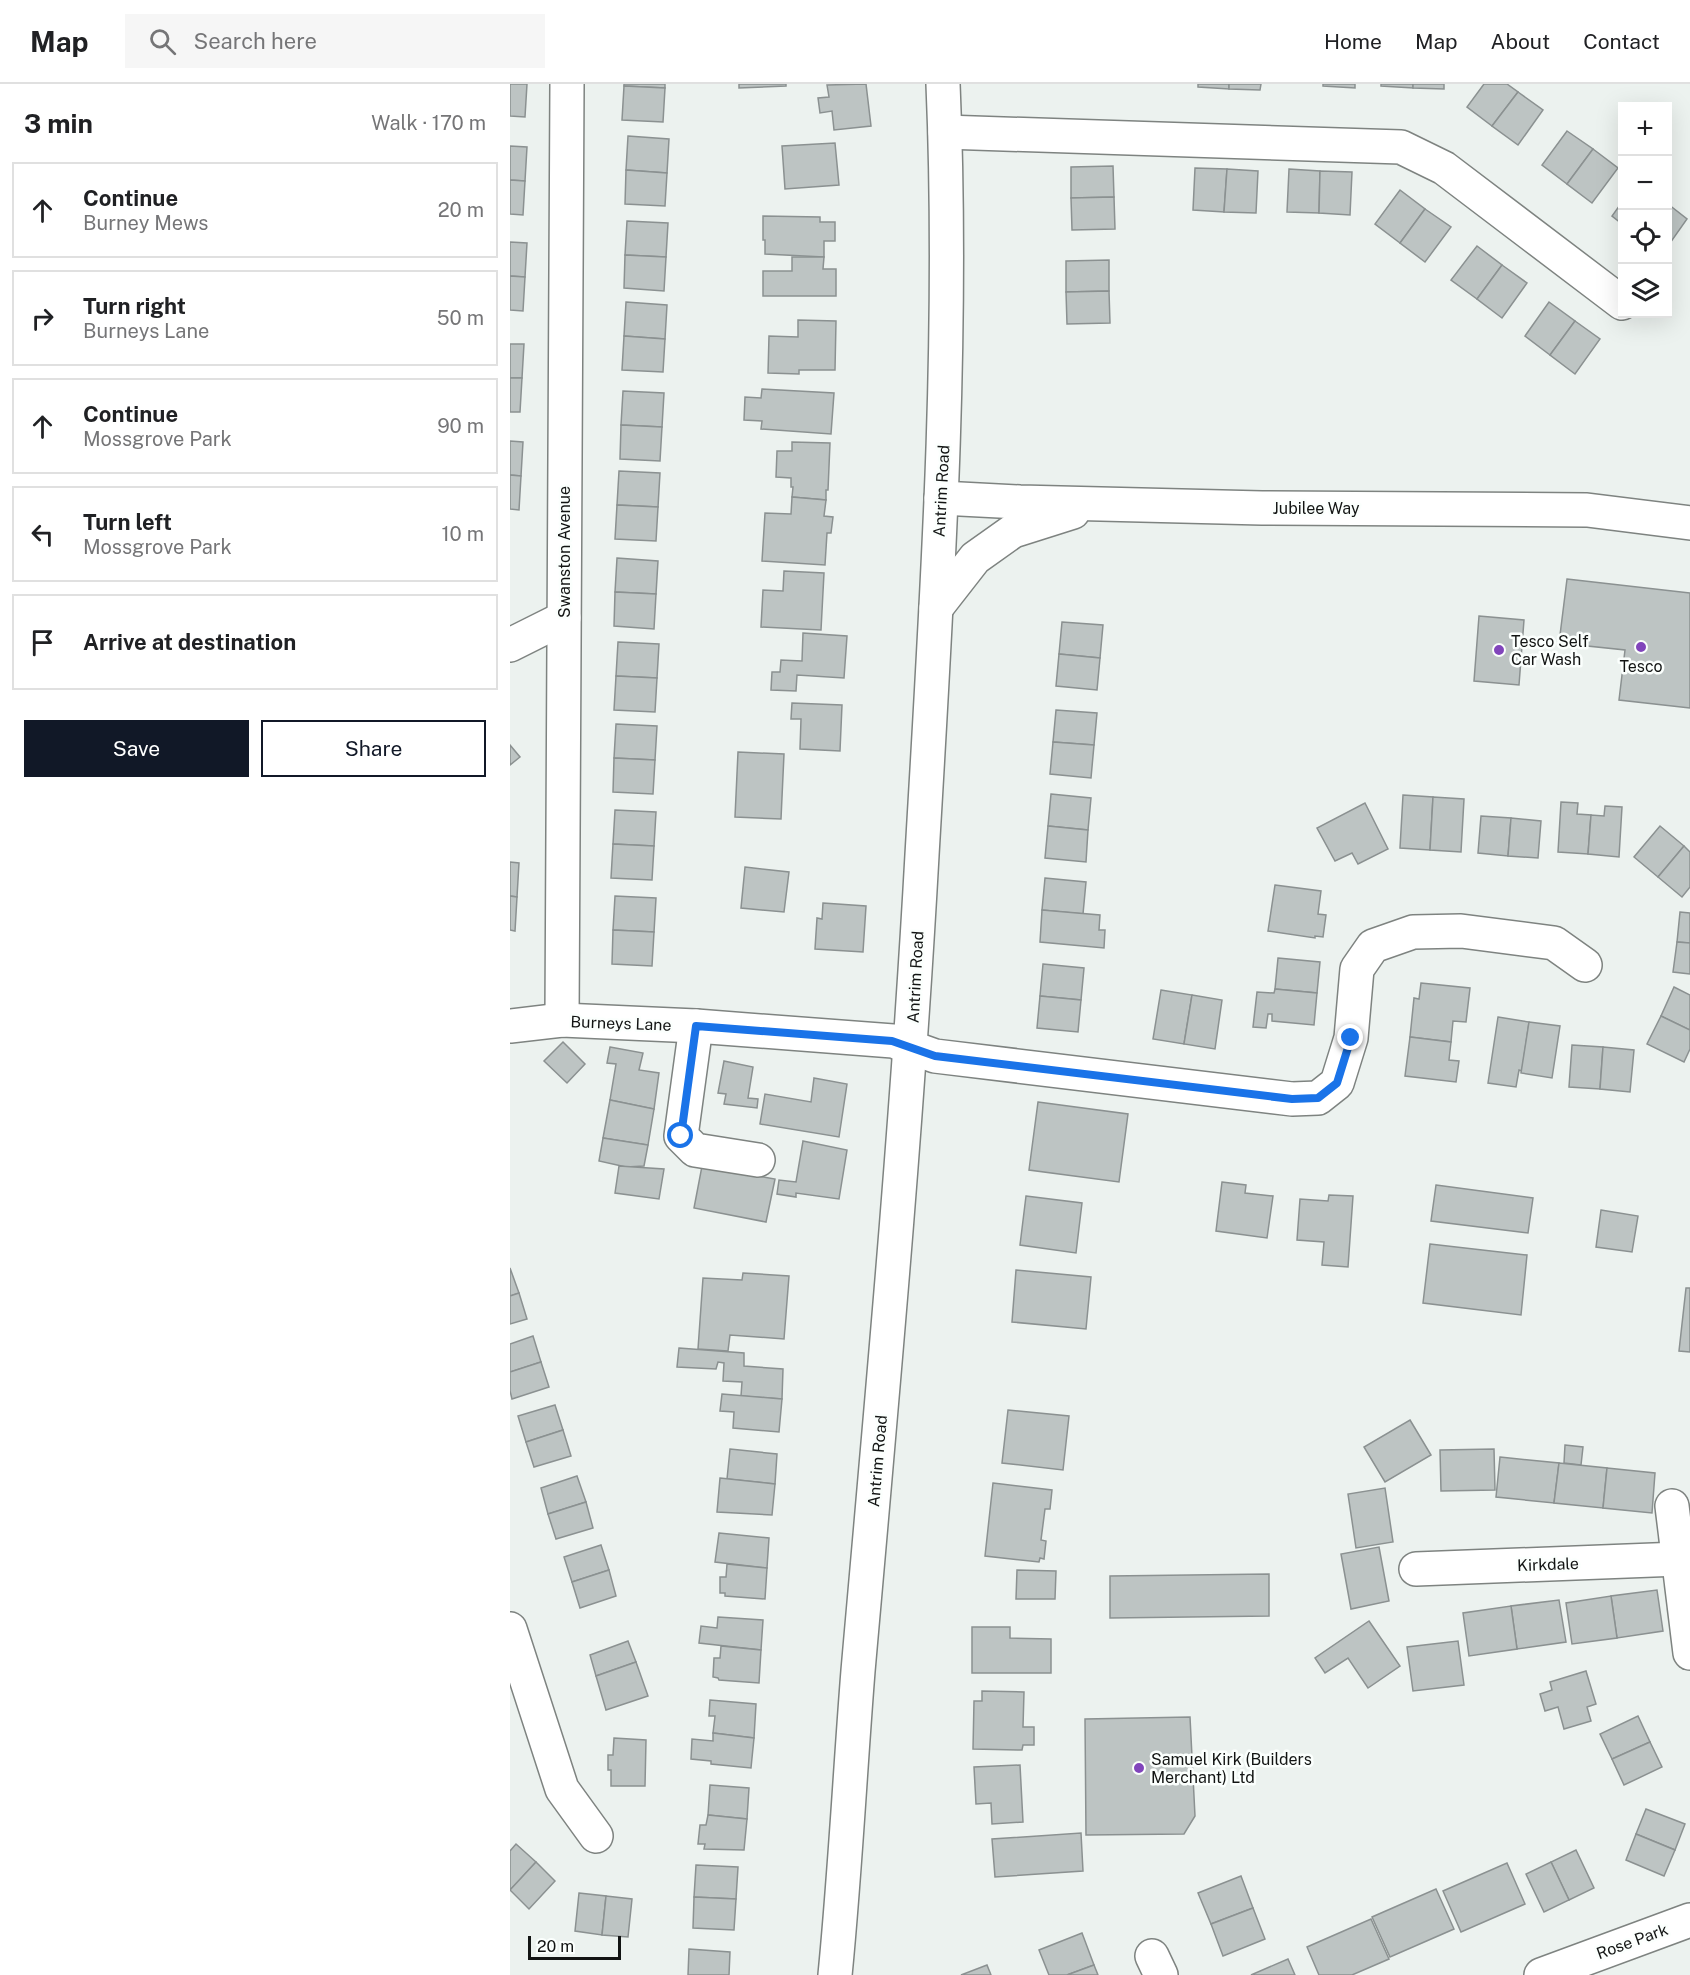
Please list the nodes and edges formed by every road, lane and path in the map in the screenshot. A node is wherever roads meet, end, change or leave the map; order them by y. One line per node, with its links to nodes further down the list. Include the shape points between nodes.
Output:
1 (567, 84): 9 (street, Swanston Avenue)
2 (943, 84): 3 (street, Antrim Road)
3 (945, 132): 4 (street, via 1401,147 1444,168); 5 (street, Antrim Road, via 948,311)
4 (1618, 299)
5 (941, 498): 6 (street, Jubilee Way); 8 (street, Antrim Road)
6 (1097, 504): 7 (street, Jubilee Way, via 1587,510); 8 (street, via 1013,531 975,558)
7 (1690, 523)
8 (936, 608): 15 (street, Antrim Road)
9 (564, 618): 10 (street); 12 (street, Swanston Avenue)
10 (510, 645)
11 (1585, 965): 15 (street, Burneys Lane, via 1554,943 1461,931 1413,932 1372,946 1357,969 1351,1038 1337,1083 1318,1098 1292,1099 935,1056)
12 (562, 1020): 13 (street, Burneys Lane); 14 (street, Burneys Lane)
13 (510, 1026)
14 (696, 1026): 15 (street, Burneys Lane, via 892,1041); 16 (street, via 681,1136 695,1150)
15 (911, 1047): 24 (street, Antrim Road)
16 (758, 1160)
17 (1672, 1506): 18 (street)
18 (1679, 1559): 19 (street, Kirkdale); 21 (street)
19 (1416, 1569)
20 (510, 1629): 22 (street, via 562,1789)
21 (1690, 1653)
22 (596, 1836)
23 (1690, 1920): 25 (street, Rose Park)
24 (835, 1975)
25 (1541, 1975)

